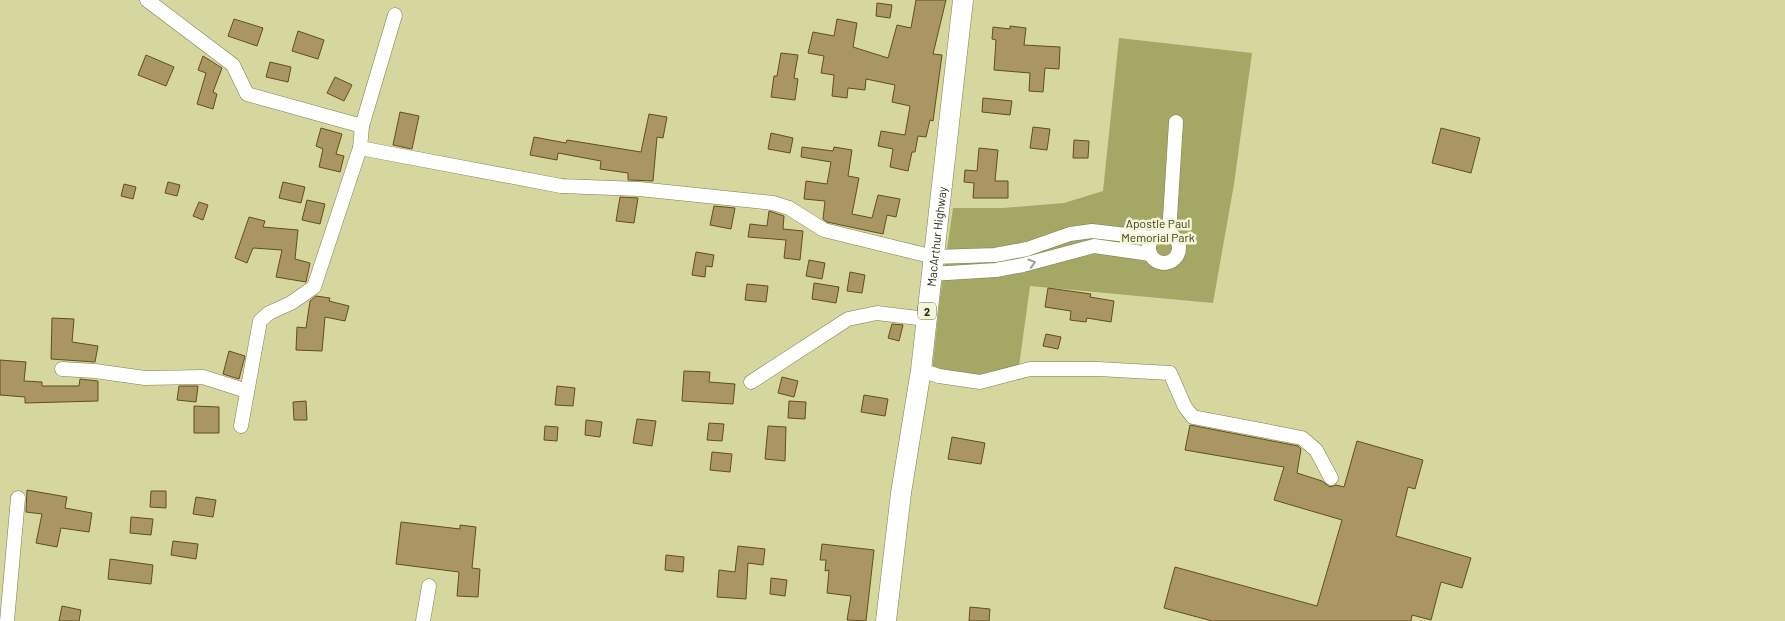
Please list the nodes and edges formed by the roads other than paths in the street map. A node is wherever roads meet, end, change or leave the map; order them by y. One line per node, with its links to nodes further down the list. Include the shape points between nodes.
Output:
1 (147, 0): 5 (street, via 233,65 247,94)
2 (963, 0): 14 (highway, MacArthur Highway / 2)
3 (395, 15): 5 (street)
4 (1176, 122): 8 (street)
5 (362, 126): 6 (street)
6 (360, 148): 14 (street, via 561,186 638,189 773,203 789,208 824,230); 21 (street, via 314,287 304,296 269,313 260,322)
7 (1092, 231): 9 (street); 10 (street); 12 (street)
8 (1169, 234): 9 (street); 11 (street, via 1179,248 1175,258 1164,263)
9 (1153, 238): 11 (street)
10 (1094, 246): 11 (street); 15 (street, one-way to 10)
11 (1150, 254)
12 (995, 255): 13 (street); 15 (street)
13 (968, 256): 14 (street); 16 (street)
14 (933, 265): 16 (street); 17 (highway, MacArthur Highway / 2)
15 (996, 270): 16 (street)
16 (968, 272)
17 (926, 319): 19 (highway, MacArthur Highway / 2); 20 (street, via 877,313 848,318)
18 (62, 369): 21 (street, via 145,378 203,377)
19 (921, 370): 23 (street, via 980,382 1030,369 1170,373 1192,417 1302,438 1316,450); 28 (highway, MacArthur Highway / 2, via 901,493)
20 (751, 382)
21 (247, 391): 22 (street)
22 (241, 426)
23 (1331, 478)
24 (18, 498): 26 (street)
25 (429, 586): 27 (street)
26 (7, 621)
27 (423, 621)
28 (886, 621)

